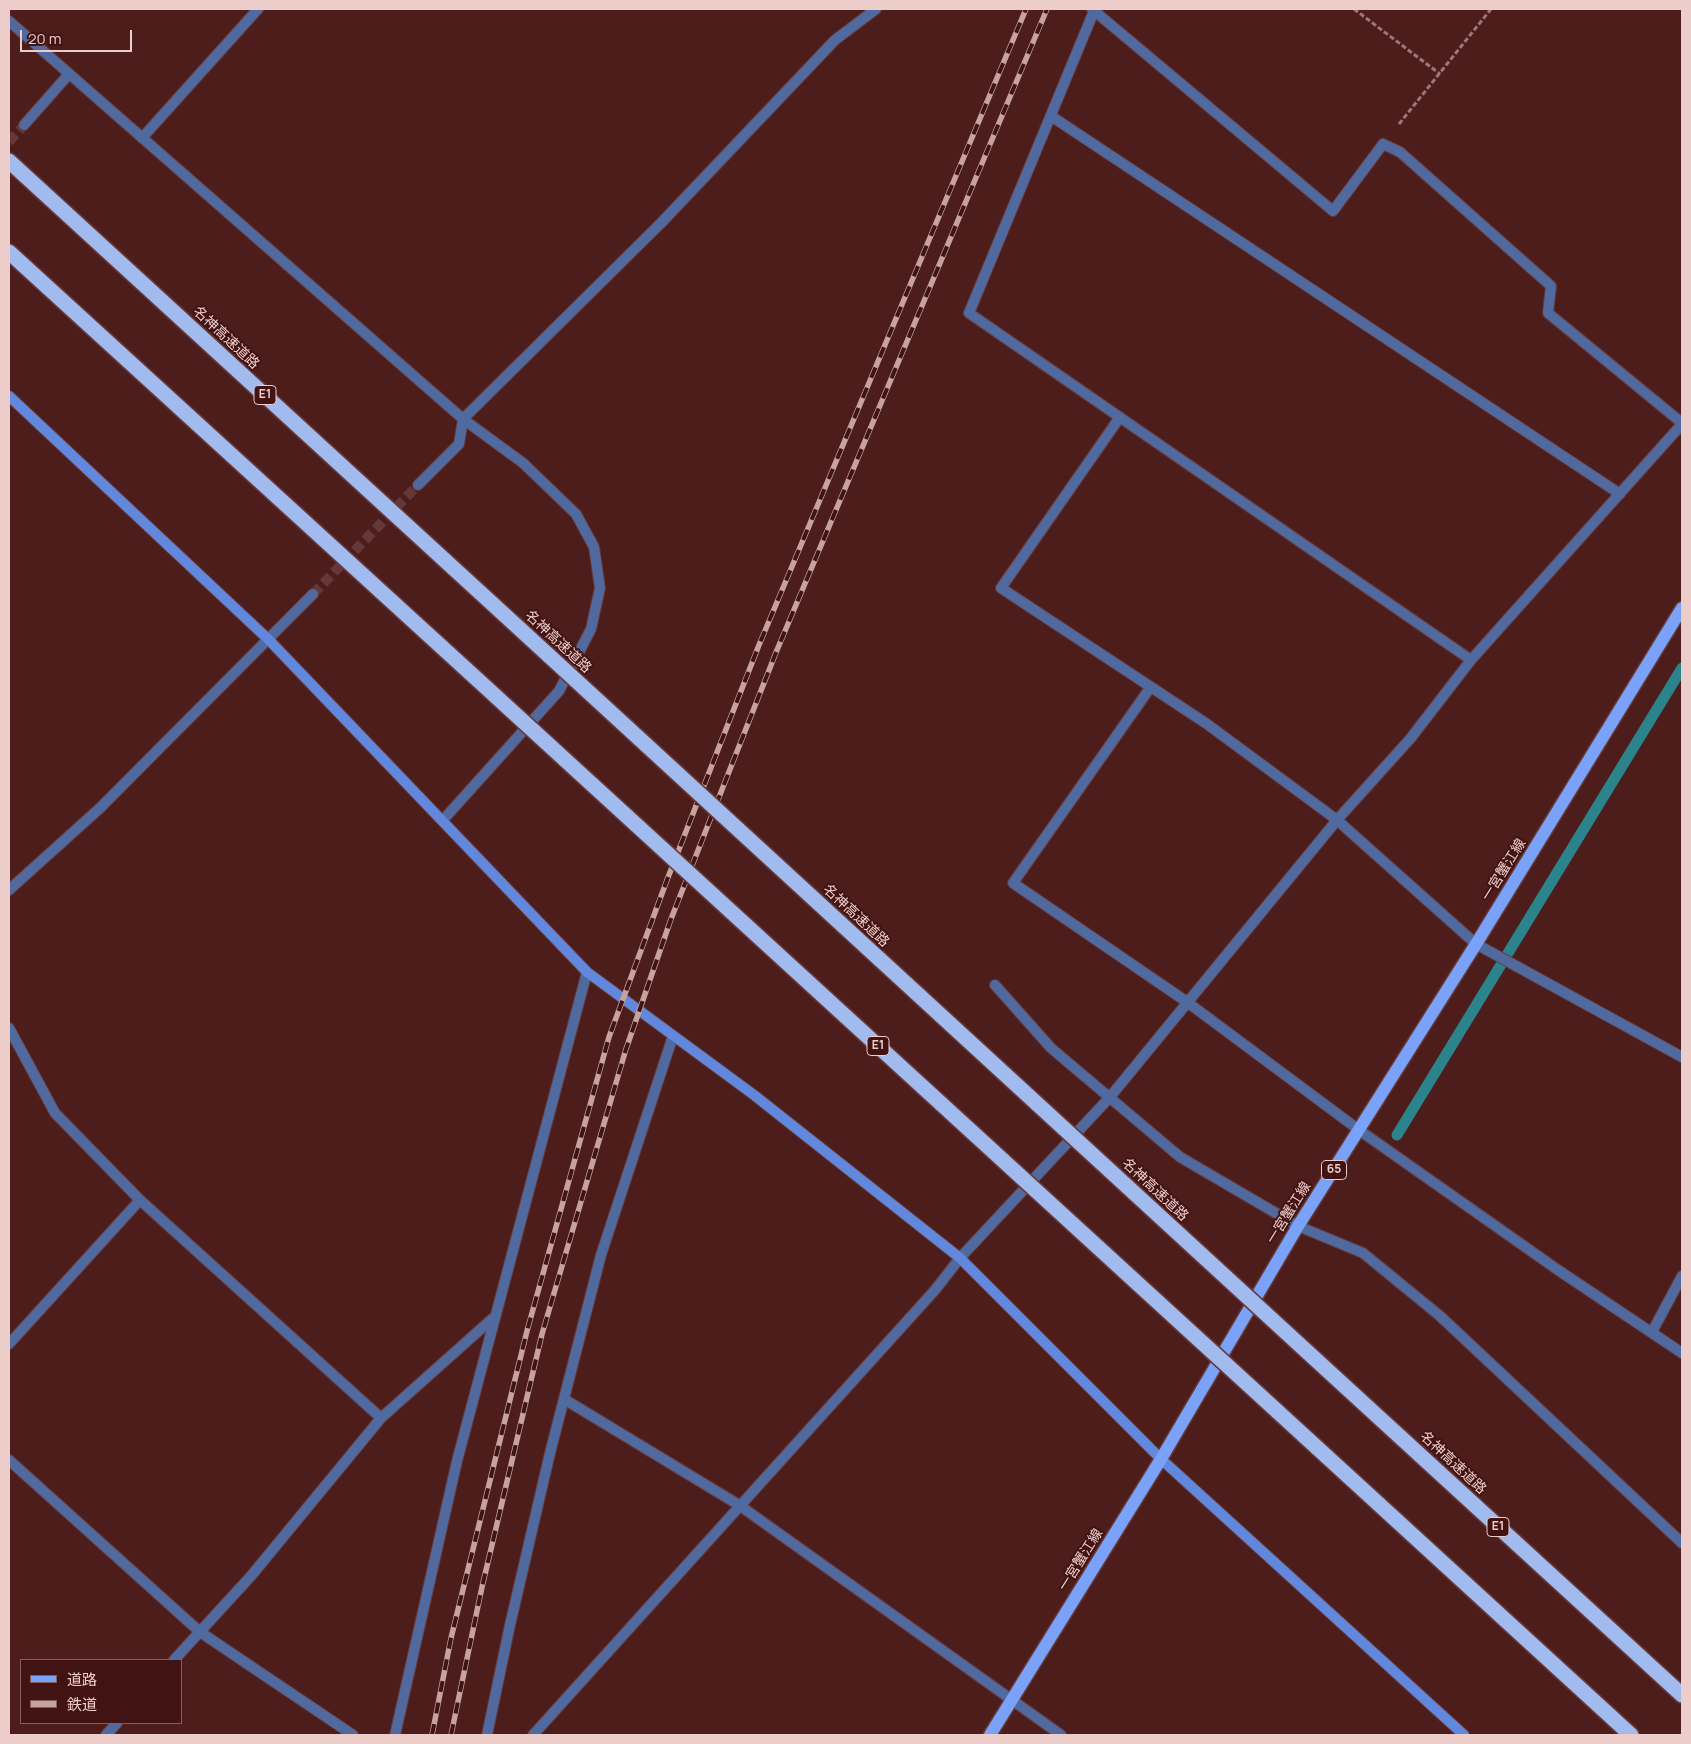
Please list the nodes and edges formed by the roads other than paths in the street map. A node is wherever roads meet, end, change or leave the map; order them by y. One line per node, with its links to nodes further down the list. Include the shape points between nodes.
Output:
1 (258, 9): 8 (street)
2 (876, 9): 13 (street, via 835,40 661,223)
3 (1093, 10): 6 (street); 14 (street, via 1333,211 1383,144 1400,152 1551,286 1548,313)
4 (9, 21): 5 (street)
5 (69, 74): 7 (street); 8 (street)
6 (1051, 116): 12 (street, via 969,313); 16 (street)
7 (24, 125)
8 (142, 138): 13 (street)
9 (9, 160): 50 (highway, 名神高速道路 / E1, bridge)
10 (9, 252): 61 (highway, E1, bridge)
11 (9, 396): 19 (street)
12 (1120, 417): 20 (street); 21 (street, via 1001,588)
13 (463, 419): 15 (street, via 460,444); 22 (street, via 523,463 576,514 594,547 600,588 591,629 559,691)
14 (1682, 424): 16 (street)
15 (418, 485)
16 (1620, 494): 20 (street)
17 (314, 594): 19 (street)
18 (1682, 608): 25 (main road, 一宮蟹江線 / 65)
19 (269, 640): 22 (street); 24 (street, via 100,808)
20 (1471, 660): 23 (street, via 1410,739)
21 (1150, 688): 23 (street, via 1207,724); 28 (street, via 1013,883)
22 (443, 820): 26 (street)
23 (1337, 820): 25 (street); 28 (street)
24 (9, 890)
25 (1476, 944): 31 (street); 33 (main road, 一宮蟹江線 / 65)
26 (587, 972): 30 (street); 38 (street)
27 (995, 985): 32 (street, via 1050,1048)
28 (1187, 1002): 32 (street); 33 (street)
29 (9, 1028): 34 (street, via 54,1113)
30 (672, 1036): 36 (street, via 754,1095); 42 (street, via 601,1255)
31 (1682, 1057)
32 (1110, 1097): 35 (street, via 1180,1157); 36 (street)
33 (1359, 1130): 35 (main road, 一宮蟹江線 / 65); 39 (street)
34 (140, 1200): 40 (street); 43 (street)
35 (1298, 1226): 45 (main road, 一宮蟹江線 / 65); 47 (street, via 1363,1253 1440,1316)
36 (960, 1258): 45 (street); 46 (street, via 935,1290)
37 (1682, 1276): 39 (street)
38 (493, 1318): 43 (street); 55 (street)
39 (1652, 1332): 41 (street)
40 (9, 1344)
41 (1682, 1352)
42 (564, 1399): 46 (street); 56 (street)
43 (381, 1418): 48 (street, via 251,1576)
44 (9, 1460): 48 (street)
45 (1161, 1460): 51 (main road, 一宮蟹江線 / 65); 60 (street)
46 (739, 1505): 51 (street); 57 (street)
47 (1682, 1544)
48 (200, 1632): 49 (street); 54 (street)
49 (175, 1659)
50 (1682, 1695)
51 (1012, 1700): 58 (main road, 一宮蟹江線 / 65); 59 (street)
52 (116, 1724): 53 (street)
53 (106, 1735)
54 (353, 1735)
55 (395, 1735)
56 (487, 1735)
57 (533, 1735)
58 (990, 1735)
59 (1061, 1735)
60 (1464, 1735)
61 (1631, 1735)

